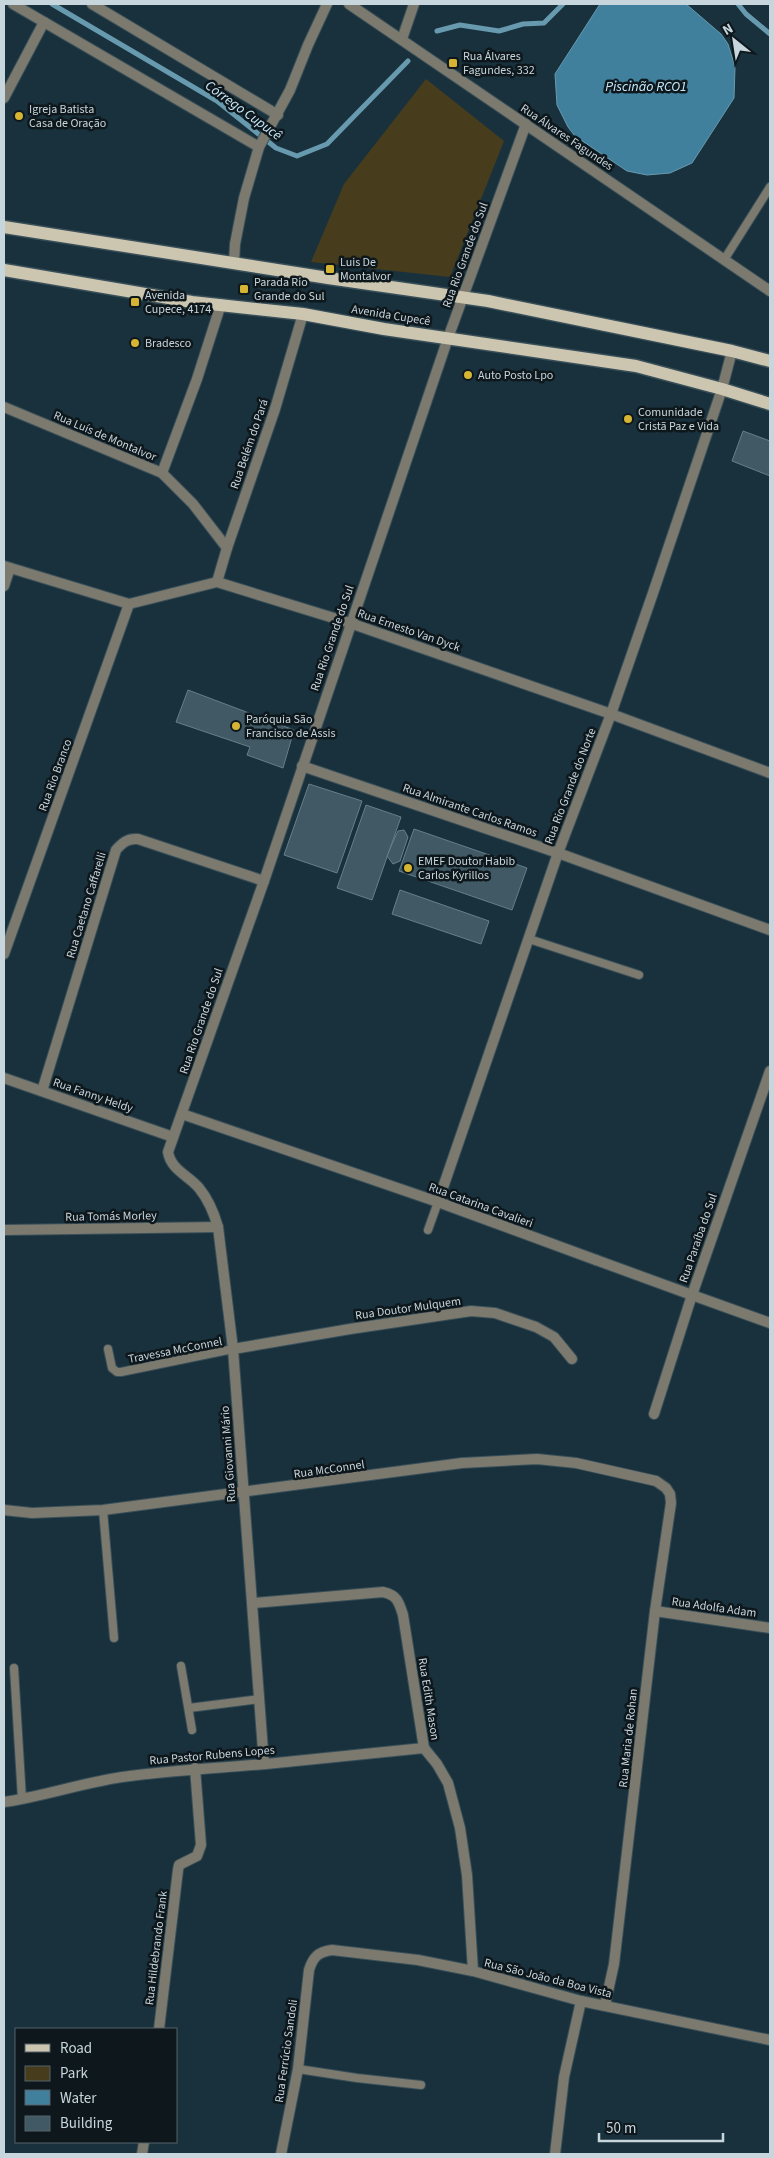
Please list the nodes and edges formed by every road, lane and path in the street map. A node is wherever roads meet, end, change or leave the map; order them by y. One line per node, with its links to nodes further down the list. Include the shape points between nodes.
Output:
1 (12, 4): 6 (street)
2 (92, 4): 9 (street)
3 (327, 4): 9 (street)
4 (349, 4): 7 (street, Rua Álvares Fagundes)
5 (414, 4): 7 (street)
6 (44, 22): 8 (street); 11 (street)
7 (402, 39): 10 (street, Rua Álvares Fagundes)
8 (4, 98)
9 (277, 116): 11 (street)
10 (526, 124): 14 (street, Rua Álvares Fagundes); 18 (street, Rua Rio Grande do Sul)
11 (260, 144): 15 (street, via 244,198)
12 (770, 187): 14 (lane)
13 (4, 227): 15 (main road)
14 (724, 260): 17 (street, Rua Álvares Fagundes)
15 (234, 263): 18 (main road)
16 (4, 270): 19 (main road, Avenida Cupecê, via 192,302)
17 (770, 291)
18 (462, 297): 21 (street, Rua Rio Grande do Sul); 22 (main road)
19 (221, 304): 20 (main road, Avenida Cupecê); 27 (street)
20 (303, 314): 21 (main road, Avenida Cupecê); 28 (street, Rua Belém do Pará, via 275,409)
21 (448, 338): 24 (main road, Avenida Cupecê, via 636,366); 33 (street, Rua Rio Grande do Sul)
22 (732, 351): 23 (main road); 24 (street, Rua Rio Grande do Norte)
23 (770, 361)
24 (722, 389): 25 (main road, Avenida Cupecê); 34 (street, Rua Rio Grande do Norte)
25 (770, 404)
26 (4, 407): 27 (street, Rua Luís de Montalvor)
27 (162, 474): 28 (street, Rua Luís de Montalvor, via 193,504)
28 (226, 548): 30 (street, Rua Belém do Pará)
29 (7, 567): 31 (street); 32 (street)
30 (216, 582): 32 (street); 33 (street, Rua Ernesto Van Dyck)
31 (4, 586)
32 (129, 604): 41 (street, Rua Rio Branco)
33 (350, 623): 34 (street, Rua Ernesto Van Dyck); 35 (street, Rua Rio Grande do Sul)
34 (611, 714): 36 (street, Rua Ernesto Van Dyck); 37 (street, Rua Rio Grande do Norte)
35 (302, 766): 37 (street, Rua Almirante Carlos Ramos); 38 (street, Rua Rio Grande do Sul)
36 (770, 773)
37 (558, 853): 39 (street, Rua Almirante Carlos Ramos); 40 (street, Rua Rio Grande do Norte)
38 (264, 881): 45 (street, Rua Caetano Caffarelli, via 138,839 132,838 121,845 116,850); 46 (street, Rua Rio Grande do Sul)
39 (770, 930)
40 (528, 940): 42 (lane); 49 (street, Rua Rio Grande do Norte)
41 (4, 954)
42 (639, 975)
43 (770, 1071): 53 (street, Rua Paraíba do Sul)
44 (4, 1078): 45 (street, Rua Fanny Heldy)
45 (42, 1091): 47 (street, Rua Fanny Heldy)
46 (182, 1114): 47 (street, Rua Rio Grande do Sul); 49 (street, Rua Catarina Cavalieri)
47 (173, 1137): 48 (street, Rua Rio Grande do Sul)
48 (169, 1161): 50 (street, Rua Giovanni Mário, via 198,1186)
49 (438, 1202): 52 (lane, Rua Rio Grande do Norte); 53 (street, Rua Catarina Cavalieri)
50 (218, 1227): 51 (street, Rua Tomás Morley); 56 (street, Rua Giovanni Mário)
51 (4, 1230)
52 (428, 1230)
53 (692, 1295): 54 (street, Rua Catarina Cavalieri); 58 (street, Rua Paraíba do Sul)
54 (770, 1323)
55 (108, 1349): 56 (lane, Travessa McConnel, via 112,1368 117,1372)
56 (233, 1349): 57 (street, Rua Doutor Mulquem, via 471,1312 495,1314 536,1327 554,1337); 60 (street, Rua Giovanni Mário)
57 (572, 1359)
58 (654, 1414)
59 (656, 1481): 60 (street, Rua McConnel, via 576,1463 537,1459 462,1464); 64 (street, Rua Maria de Rohan, via 666,1488 671,1503)
60 (244, 1493): 62 (street, Rua McConnel); 63 (street, Rua Giovanni Mário)
61 (4, 1510): 62 (street, Rua McConnel, via 32,1513)
62 (103, 1510): 66 (lane)
63 (253, 1603): 69 (street, Rua Giovanni Mário); 72 (street, Rua Edith Mason, via 383,1592 393,1594 403,1615)
64 (655, 1611): 65 (street, Rua Adolfa Adam); 80 (street, Rua Maria de Rohan, via 614,1964)
65 (770, 1628)
66 (114, 1638)
67 (181, 1666): 70 (lane)
68 (14, 1668): 75 (lane)
69 (260, 1699): 70 (lane); 73 (street, Rua Giovanni Mário)
70 (189, 1708): 71 (lane)
71 (192, 1730)
72 (424, 1748): 73 (street, Rua Pastor Rubens Lopes); 78 (street, Rua Edith Mason, via 448,1783 460,1828 467,1876)
73 (264, 1764): 74 (street, Rua Pastor Rubens Lopes)
74 (195, 1768): 75 (street, Rua Pastor Rubens Lopes, via 97,1781); 81 (street, Rua Hildebrando Frank, via 201,1845 197,1856 179,1865)
75 (22, 1799): 76 (street, Rua Pastor Rubens Lopes)
76 (4, 1802)
77 (319, 1954): 78 (street, Rua São João da Boa Vista, via 332,1950); 83 (street, Rua Ferrúcio Sandoli, via 314,1957 309,1970)
78 (473, 1971): 79 (street, Rua São João da Boa Vista)
79 (581, 2001): 80 (street, Rua São João da Boa Vista); 86 (street, via 564,2077)
80 (605, 2005): 82 (street, Rua São João da Boa Vista)
81 (159, 2028)
82 (770, 2040)
83 (298, 2068): 84 (lane); 85 (street, Rua Ferrúcio Sandoli)
84 (421, 2085)
85 (281, 2154)
86 (555, 2154)

